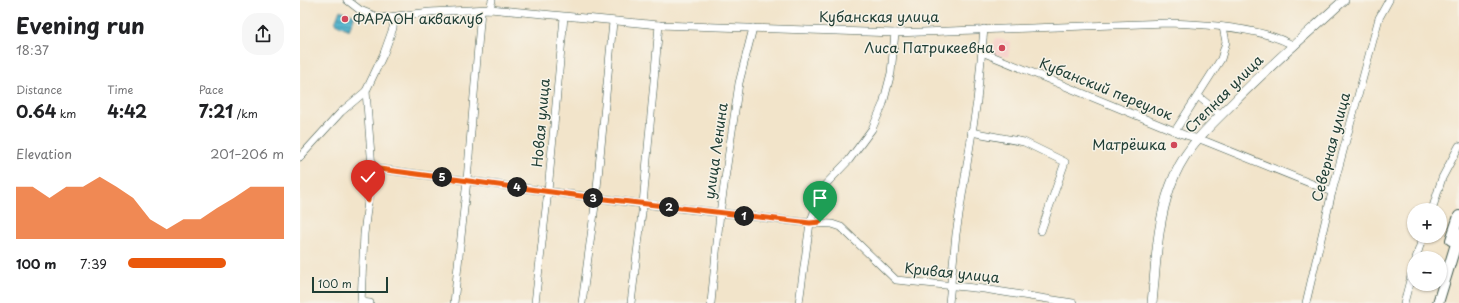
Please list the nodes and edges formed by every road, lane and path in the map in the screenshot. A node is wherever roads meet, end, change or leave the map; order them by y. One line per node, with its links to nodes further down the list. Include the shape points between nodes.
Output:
1 (347, 0): 7 (street, Кубанская улица, via 360,10 380,18)
2 (492, 0): 5 (street)
3 (1344, 0): 15 (main road, Степная улица)
4 (1389, 0): 28 (street, Северная улица, via 1379,18)
5 (490, 9): 6 (street, Кубанская улица); 8 (street, Кубанская улица)
6 (481, 10): 7 (street, Кубанская улица, via 430,12); 26 (street)
7 (394, 17): 17 (street, via 384,53)
8 (564, 17): 9 (street, Кубанская улица); 27 (street, Новая улица)
9 (613, 22): 10 (street, Кубанская улица); 29 (street)
10 (659, 25): 12 (street, Кубанская улица); 31 (street)
11 (1223, 27): 13 (street, Кубанская улица, via 1168,23); 15 (street, Кубанская улица, via 1272,36); 18 (street, via 1226,42 1221,59)
12 (753, 28): 14 (street, Кубанская улица); 32 (street, улица Ленина, via 739,83)
13 (984, 29): 14 (street, Кубанская улица); 16 (street)
14 (895, 33): 34 (street, via 883,104 872,129 849,160 824,186)
15 (1294, 46): 19 (main road, Степная улица, via 1261,74)
16 (982, 52): 20 (street, Кубанский переулок); 21 (street)
17 (366, 91): 24 (street, via 341,112); 25 (street)
18 (1198, 96): 19 (street); 20 (street)
19 (1221, 115): 22 (main road, Степная улица)
20 (1175, 131): 22 (street, Кубанский переулок)
21 (971, 132): 35 (street, via 1024,142 1065,162); 38 (street)
22 (1196, 139): 28 (street, Кубанский переулок); 51 (main road, Степная улица, via 1182,160 1170,186 1162,213)
23 (1459, 146): 30 (street, via 1442,178)
24 (300, 157)
25 (372, 168): 26 (street, Кривая улица); 41 (street, via 364,234)
26 (467, 180): 27 (street, Кривая улица); 43 (street)
27 (548, 191): 29 (street, Кривая улица); 44 (street, Новая улица)
28 (1332, 192): 52 (street, Северная улица)
29 (596, 198): 31 (street, Кривая улица); 45 (street)
30 (1434, 203)
31 (643, 204): 32 (street, Кривая улица); 46 (street)
32 (720, 213): 34 (street, Кривая улица); 47 (street, улица Ленина)
33 (1459, 216): 37 (highway)
34 (810, 223): 38 (street, Кривая улица, via 841,227 896,280); 48 (street)
35 (1040, 231)
36 (1459, 234): 55 (highway)
37 (1447, 252)
38 (951, 285): 49 (street); 50 (street, Кривая улица)
39 (1407, 291): 53 (street)
40 (1435, 291): 54 (highway)
41 (361, 302): 42 (street)
42 (370, 303)
43 (454, 303)
44 (535, 303)
45 (582, 303)
46 (631, 303)
47 (711, 303)
48 (799, 303)
49 (950, 303)
50 (1073, 303)
51 (1152, 303)
52 (1306, 303)
53 (1404, 303)
54 (1431, 303)
55 (1438, 303)

